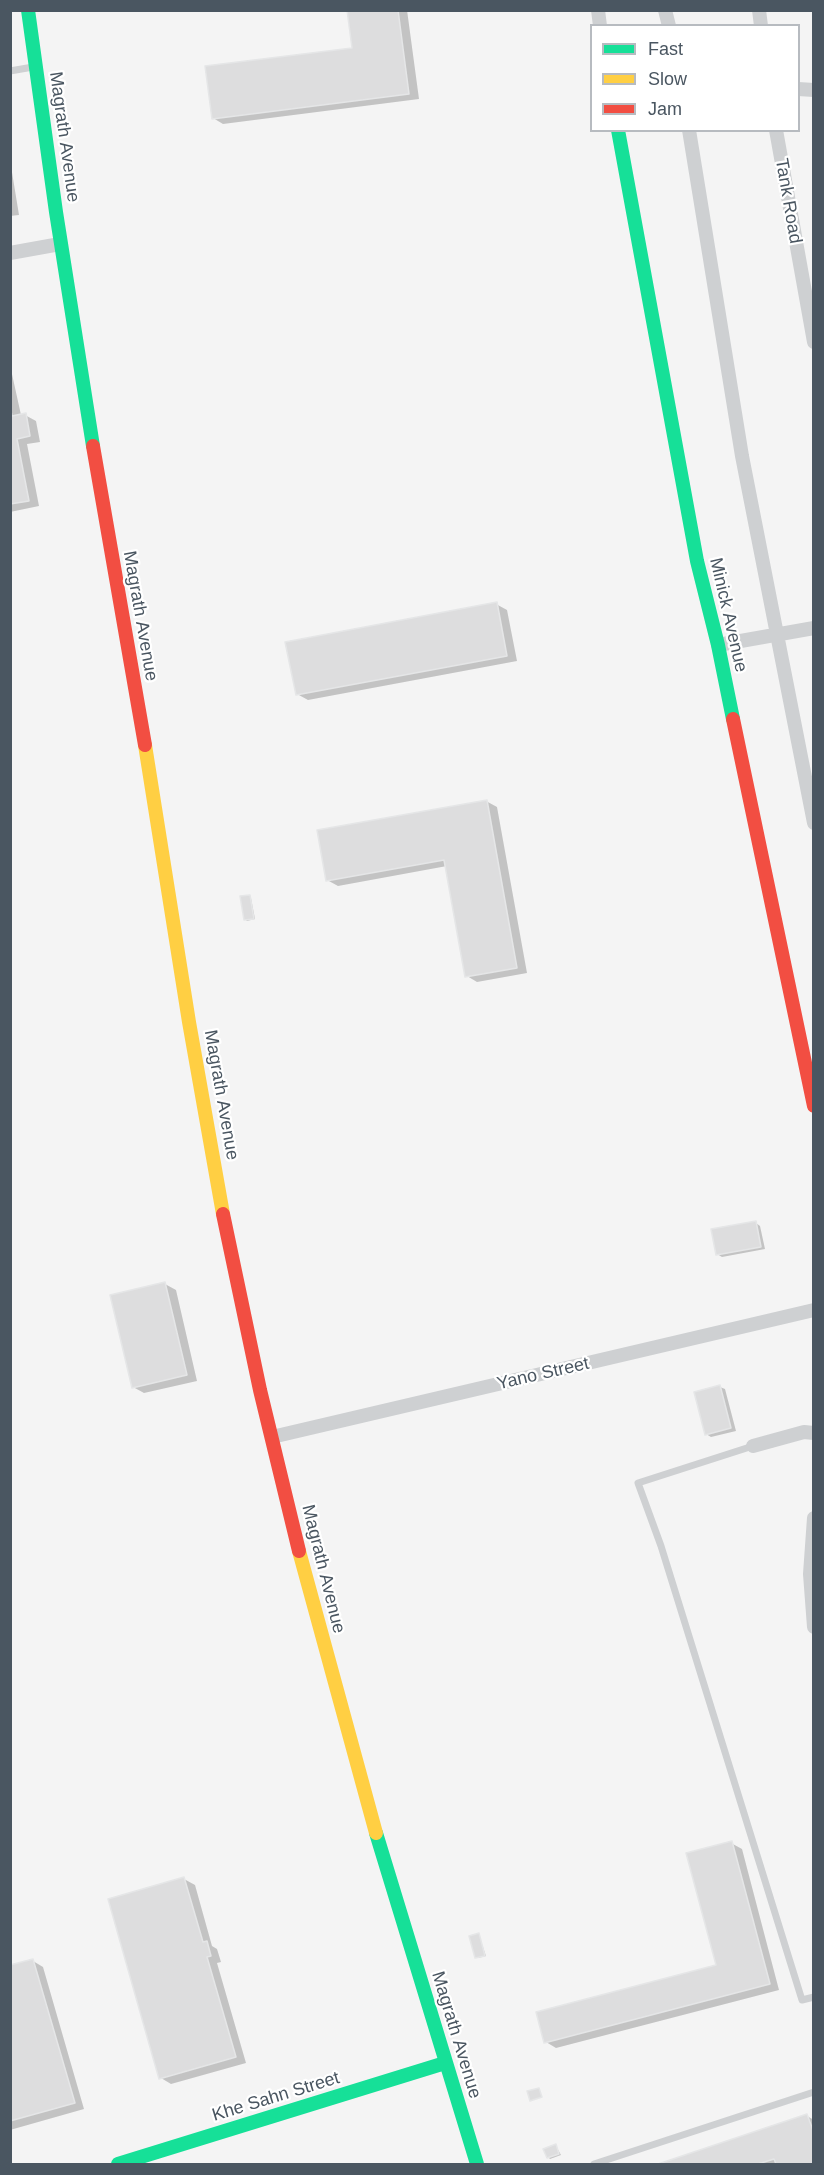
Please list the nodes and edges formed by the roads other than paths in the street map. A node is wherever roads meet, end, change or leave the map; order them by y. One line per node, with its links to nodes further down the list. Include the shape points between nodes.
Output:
1 (28, 10): 2 (main road, Magrath Avenue)
2 (36, 67): 3 (lane); 7 (main road, Magrath Avenue)
3 (10, 70)
4 (618, 132): 12 (main road, Minick Avenue, via 697,561)
5 (689, 132): 11 (street, via 740,444)
6 (776, 132): 9 (street, Tank Road)
7 (60, 244): 8 (street); 17 (main road, Magrath Avenue, via 204,1112)
8 (10, 254)
9 (813, 342)
10 (813, 628): 11 (street)
11 (777, 635): 12 (street); 13 (street)
12 (718, 645): 14 (main road, Minick Avenue)
13 (813, 824)
14 (813, 1106)
15 (813, 1310): 17 (street, Yano Street)
16 (813, 1433): 18 (street)
17 (272, 1437): 22 (main road, Magrath Avenue, via 324,1645)
18 (753, 1446): 21 (lane, via 638,1483 802,2000)
19 (813, 1518): 20 (street)
20 (813, 1627)
21 (813, 1997)
22 (445, 2063): 24 (main road, Khe Sahn Street); 25 (main road, Magrath Avenue)
23 (813, 2092): 26 (lane)
24 (118, 2164)
25 (477, 2164)
26 (594, 2164)

